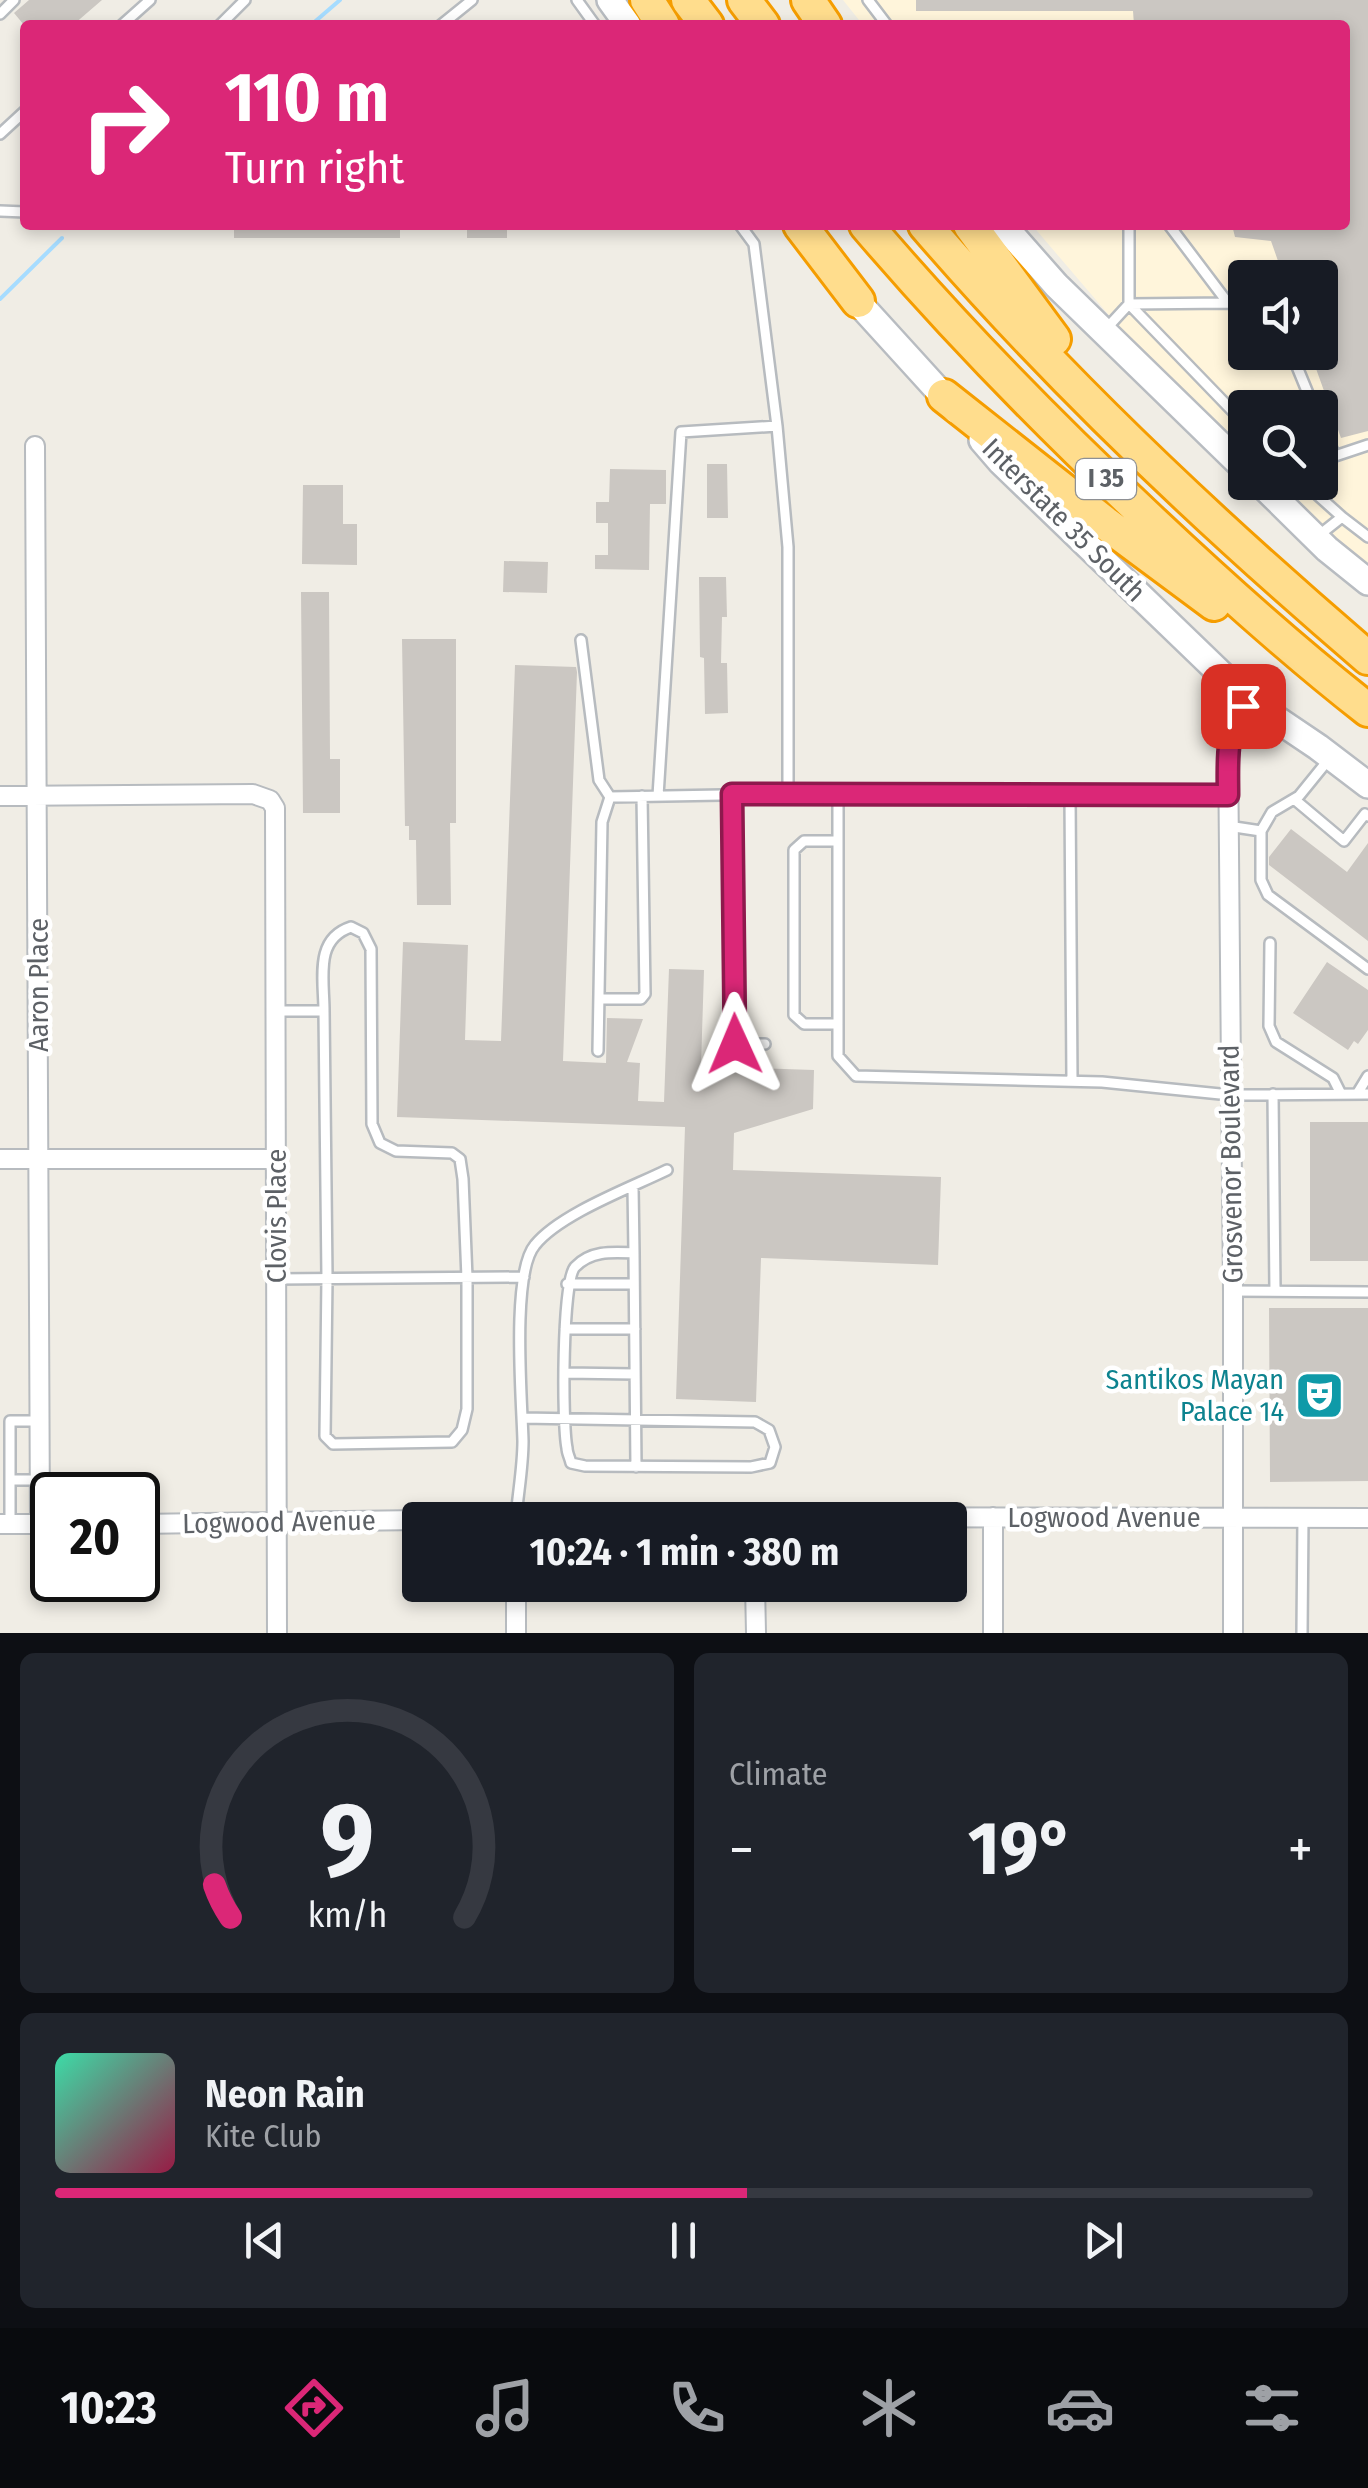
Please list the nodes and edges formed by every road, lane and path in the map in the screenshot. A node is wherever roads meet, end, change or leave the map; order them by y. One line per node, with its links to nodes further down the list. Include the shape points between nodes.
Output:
1 (14, 0): 9 (lane)
2 (150, 0): 10 (lane)
3 (245, 0): 11 (lane)
4 (472, 0): 12 (lane)
5 (688, 0): 13 (highway)
6 (744, 0): 14 (highway)
7 (820, 0): 15 (main road)
8 (868, 0): 16 (lane)
9 (0, 14)
10 (128, 20)
11 (225, 20)
12 (448, 20)
13 (703, 20)
14 (759, 20)
15 (836, 20)
16 (883, 20)
17 (20, 116): 18 (lane)
18 (0, 134)
19 (744, 230): 34 (lane, via 754,244)
20 (793, 230): 28 (main road, Interstate 35 South)
21 (804, 230): 28 (highway)
22 (870, 230): 49 (highway, I 35, via 1062,437 1238,603)
23 (929, 230): 37 (highway, I 35)
24 (974, 230): 37 (highway)
25 (1007, 230): 31 (main road)
26 (1129, 230): 30 (lane)
27 (1173, 230): 29 (lane)
28 (858, 301): 32 (main road, Interstate 35 South)
29 (1228, 303): 30 (lane)
30 (1129, 304): 31 (lane); 33 (lane)
31 (1103, 332): 38 (main road)
32 (944, 396): 48 (main road, Interstate 35 South, via 1002,462); 50 (highway)
33 (1228, 406)
34 (777, 426): 55 (lane, via 788,547); 60 (lane, via 681,432)
35 (1368, 445): 39 (lane)
36 (36, 446): 58 (street, Aaron Place)
37 (1138, 450): 47 (highway, I 35)
38 (1228, 453)
39 (1338, 455)
40 (1277, 500): 44 (main road)
41 (1324, 500): 42 (lane)
42 (1342, 517): 43 (lane); 44 (lane)
43 (1368, 537)
44 (1316, 538): 45 (main road)
45 (1368, 582)
46 (581, 640): 62 (lane, via 599,780)
47 (1368, 658)
48 (1247, 700): 51 (main road, Interstate 35 South); 56 (street, Grosvenor Boulevard, via 1228,743)
49 (1368, 710)
50 (1368, 726)
51 (1331, 757): 52 (main road, Interstate 35 South); 63 (lane)
52 (1368, 785)
53 (838, 793): 55 (lane); 61 (lane); 67 (lane)
54 (732, 794): 55 (lane); 60 (lane); 74 (lane, via 735,1044)
55 (788, 794)
56 (1228, 795): 61 (lane); 65 (street, Grosvenor Boulevard)
57 (0, 796): 58 (street)
58 (38, 796): 71 (street, Clovis Place, via 253,794 270,800 276,819); 84 (street, Aaron Place)
59 (642, 796): 60 (lane); 62 (lane); 70 (lane, via 644,994)
60 (658, 796)
61 (1070, 796): 77 (lane)
62 (610, 797): 70 (lane, via 602,822)
63 (1294, 799): 64 (lane, via 1344,841); 66 (lane, via 1272,812)
64 (1368, 816)
65 (1228, 826): 66 (lane); 78 (street, Grosvenor Boulevard)
66 (1261, 831): 69 (lane, via 1261,880 1268,895)
67 (838, 841): 73 (lane); 73 (lane, via 804,841 794,850 794,1015 804,1024)
68 (1270, 943): 80 (lane, via 1270,1034 1334,1078)
69 (1368, 969)
70 (599, 999): 75 (lane)
71 (276, 1010): 72 (lane); 82 (street, Clovis Place)
72 (324, 1010): 89 (lane); 90 (lane, via 328,942 351,928 363,933 371,949 372,1124 380,1144 396,1151 460,1158)
73 (838, 1024): 77 (lane, via 838,1056 856,1076)
74 (764, 1044)
75 (598, 1051)
76 (1368, 1076): 81 (lane)
77 (1072, 1081): 78 (lane)
78 (1230, 1094): 79 (lane); 94 (street, Grosvenor Boulevard)
79 (1273, 1094): 80 (lane); 95 (lane)
80 (1342, 1094): 81 (lane)
81 (1362, 1094)
82 (276, 1158): 84 (street); 91 (street, Clovis Place)
83 (0, 1159): 84 (street)
84 (37, 1159): 104 (street, Aaron Place)
85 (668, 1170): 86 (lane)
86 (633, 1187): 87 (lane); 88 (lane, via 568,1218 532,1246)
87 (634, 1253): 92 (lane, via 589,1257 573,1268); 93 (lane)
88 (524, 1277): 90 (lane); 101 (lane)
89 (327, 1278): 90 (lane); 90 (lane, via 325,1436 333,1444 359,1445 452,1442 462,1430); 91 (lane)
90 (466, 1278)
91 (276, 1279): 119 (street, Clovis Place)
92 (568, 1284): 93 (lane); 97 (lane)
93 (634, 1284): 98 (lane)
94 (1233, 1290): 95 (lane); 113 (street, Grosvenor Boulevard)
95 (1275, 1291): 96 (lane)
96 (1368, 1292)
97 (564, 1328): 98 (lane); 99 (lane)
98 (635, 1329): 100 (lane)
99 (565, 1374): 100 (lane); 102 (lane)
100 (635, 1374): 103 (lane)
101 (522, 1418): 102 (lane); 110 (lane)
102 (566, 1419): 103 (lane); 105 (lane, via 571,1463)
103 (636, 1420): 105 (lane); 105 (lane, via 755,1422 769,1430 775,1447 770,1462 751,1466)
104 (39, 1421): 106 (street, Aaron Place); 107 (lane, via 10,1422)
105 (636, 1466)
106 (40, 1472)
107 (10, 1480): 108 (lane); 109 (lane)
108 (30, 1480)
109 (5, 1502): 117 (lane)
110 (518, 1502)
111 (967, 1517): 112 (street, Logwood Avenue)
112 (993, 1517): 113 (street, Logwood Avenue); 125 (street)
113 (1232, 1517): 114 (street, Logwood Avenue); 126 (street, Grosvenor Boulevard)
114 (1303, 1518): 115 (street, Logwood Avenue); 127 (lane)
115 (1368, 1518)
116 (402, 1520): 119 (street, Logwood Avenue)
117 (5, 1524)
118 (160, 1524): 119 (street, Logwood Avenue)
119 (276, 1524): 122 (street, Clovis Place)
120 (516, 1602): 123 (street)
121 (756, 1602): 124 (street)
122 (276, 1633)
123 (516, 1633)
124 (756, 1633)
125 (993, 1633)
126 (1233, 1633)
127 (1302, 1633)

